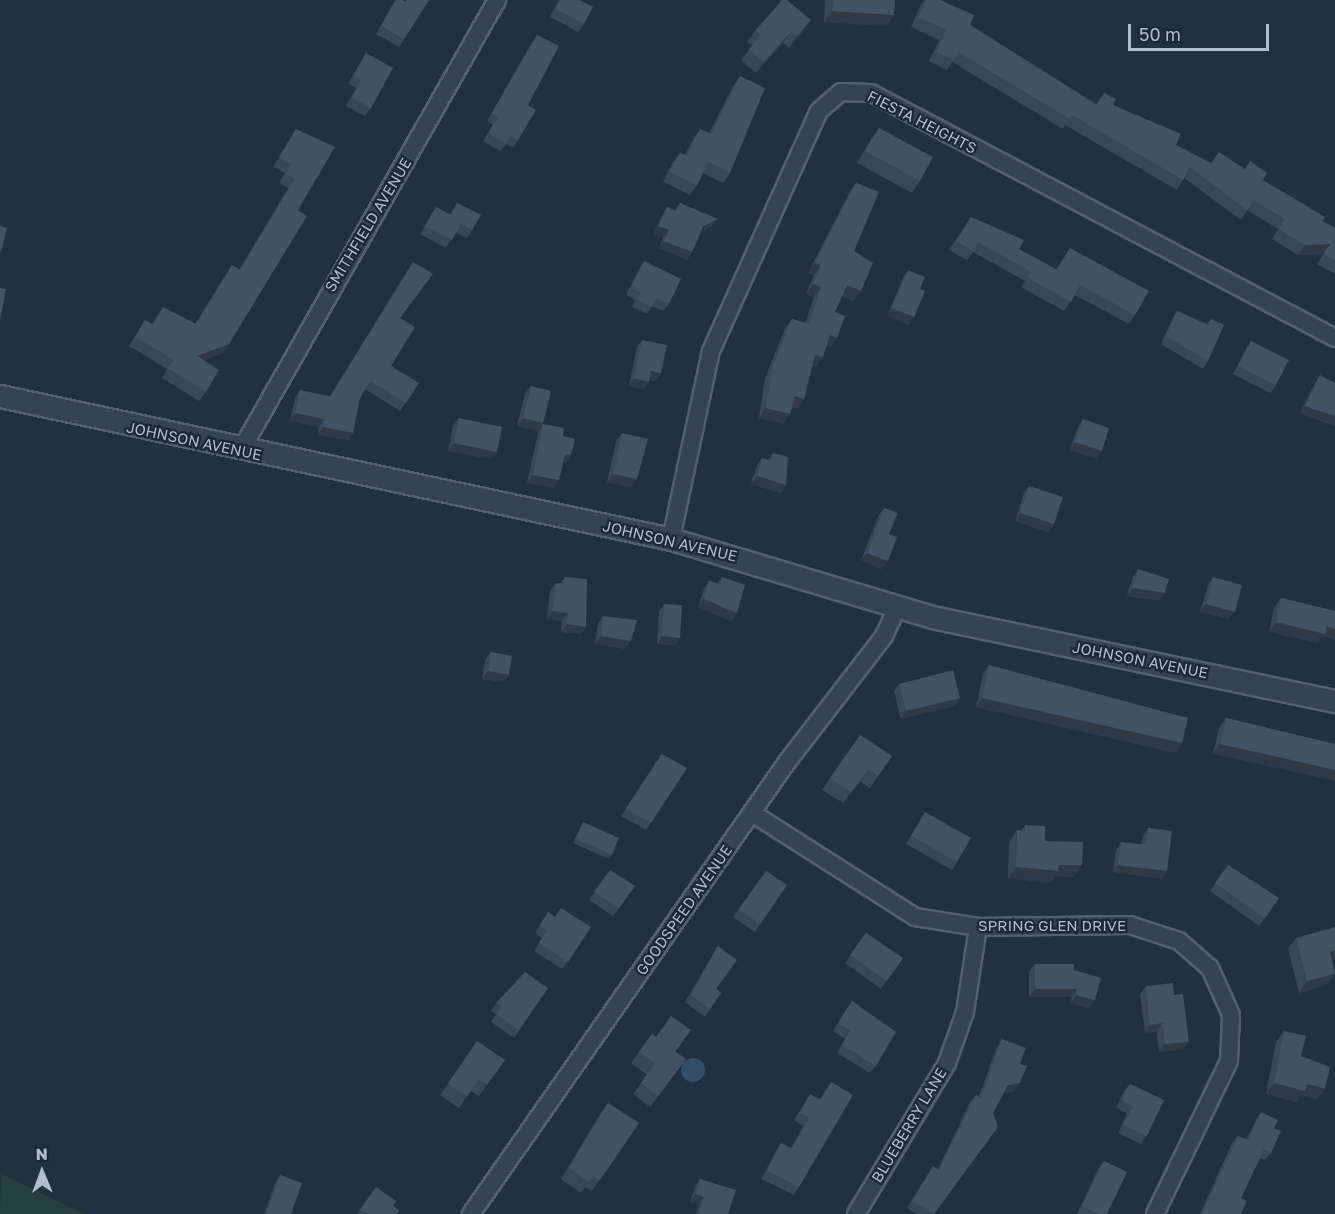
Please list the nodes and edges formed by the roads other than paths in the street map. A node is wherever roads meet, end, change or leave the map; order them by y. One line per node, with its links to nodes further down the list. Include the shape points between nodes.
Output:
1 (497, 0): 4 (street, SMITHFIELD AVENUE)
2 (1335, 338): 5 (street, FIESTA HEIGHTS, via 871,93 841,92 819,111 711,351)
3 (0, 396): 4 (street, JOHNSON AVENUE)
4 (241, 450): 5 (street, JOHNSON AVENUE)
5 (671, 539): 6 (street, JOHNSON AVENUE)
6 (897, 608): 7 (street, JOHNSON AVENUE); 8 (street, GOODSPEED AVENUE, via 884,636)
7 (1335, 701)
8 (752, 813): 9 (street, SPRING GLEN DRIVE, via 905,914 939,924); 10 (street, GOODSPEED AVENUE)
9 (978, 927): 11 (street, BLUEBERRY LANE, via 965,1012 947,1062); 12 (street, SPRING GLEN DRIVE, via 1130,925 1179,941 1216,978 1231,1015 1229,1061)
10 (471, 1214)
11 (856, 1214)
12 (1155, 1214)

